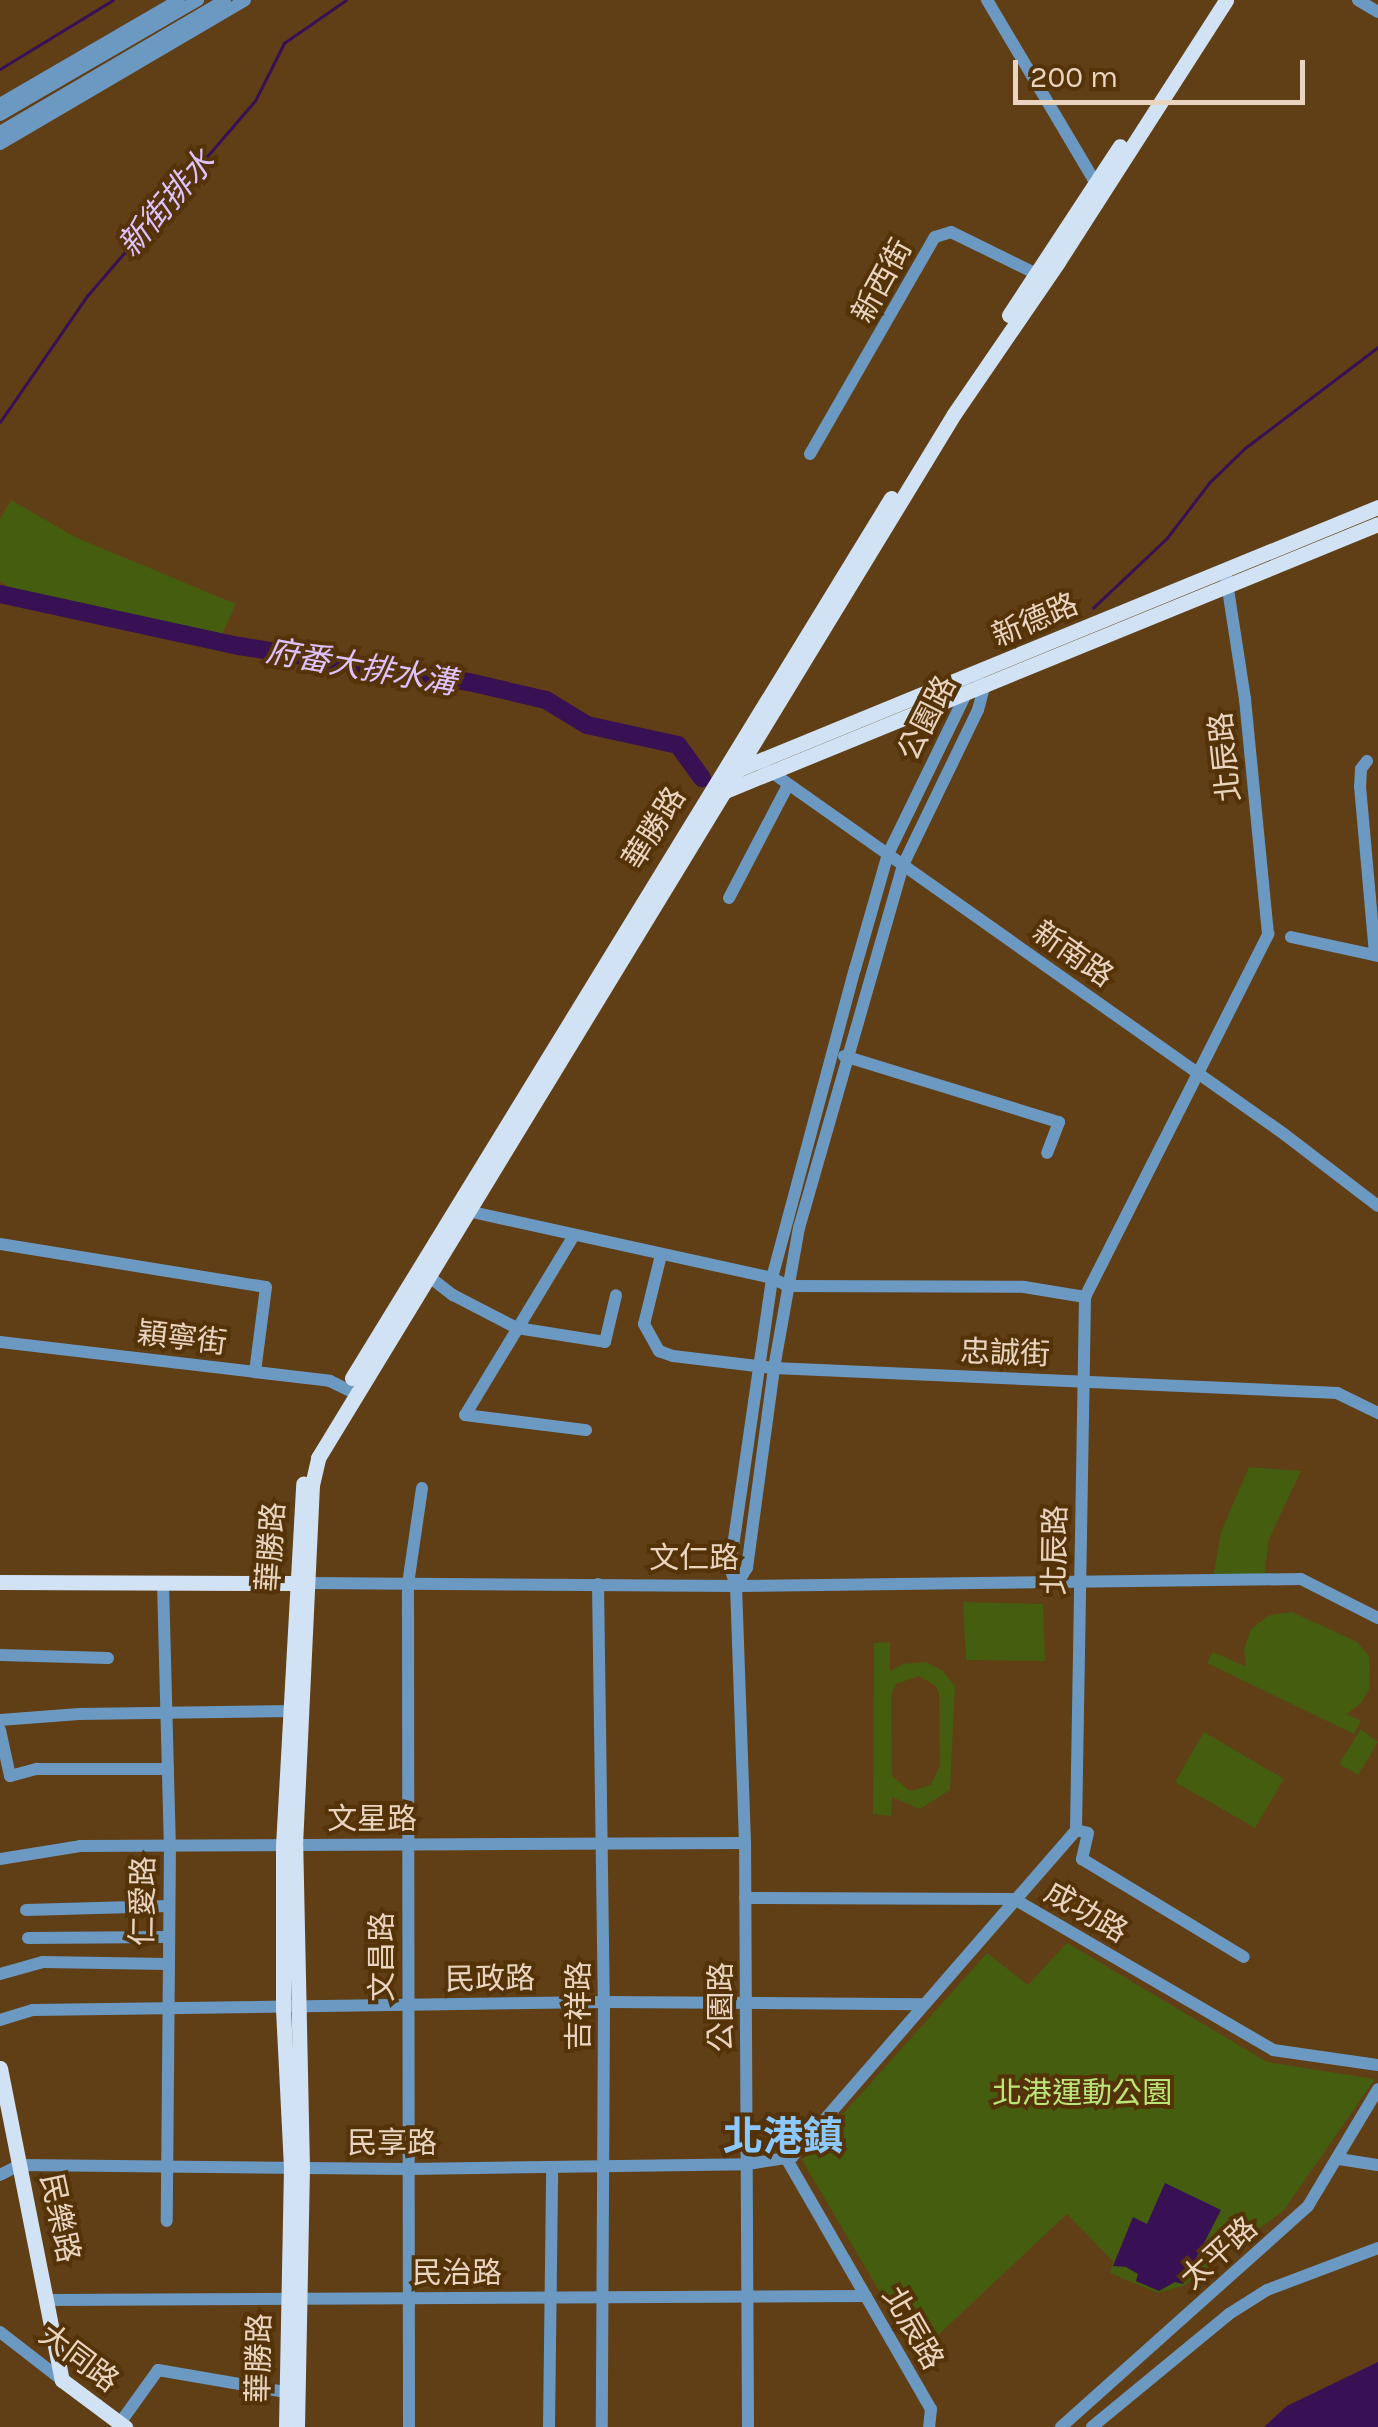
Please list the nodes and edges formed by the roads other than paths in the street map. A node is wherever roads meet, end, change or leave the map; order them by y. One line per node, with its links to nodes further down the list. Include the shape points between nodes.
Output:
1 (179, 0): 10 (street)
2 (198, 0): 11 (street)
3 (225, 0): 12 (street)
4 (245, 0): 13 (street)
5 (987, 0): 14 (street)
6 (1214, 0): 14 (main road)
7 (1226, 0): 14 (main road)
8 (1358, 0): 9 (street)
9 (1378, 12)
10 (0, 104)
11 (0, 115)
12 (0, 132)
13 (0, 144)
14 (1099, 189): 15 (main road)
15 (1040, 275): 16 (street, 新西街, via 951,232 935,238); 23 (main road)
16 (810, 454)
17 (1378, 507): 19 (main road, 新德路)
18 (1378, 524): 19 (main road, 新德路)
19 (1226, 577): 20 (main road, 新德路); 33 (street, 北辰路, via 1268,934)
20 (980, 682): 21 (main road, 新德路); 23 (main road, 新德路); 27 (street, 公園路)
21 (964, 696): 23 (main road, 新德路); 26 (street, 公園路)
22 (1368, 761): 30 (street, via 1360,786)
23 (750, 762): 24 (street, 新南路); 25 (main road, 新德路); 25 (main road, 華勝路)
24 (788, 785): 26 (street, 新南路); 28 (street)
25 (720, 788): 36 (main road, 華勝路)
26 (888, 854): 27 (street, 新南路); 31 (street, 公園路)
27 (904, 865): 32 (street, 公園路); 33 (street, 新南路)
28 (728, 898)
29 (1291, 938): 30 (street)
30 (1376, 956)
31 (832, 1053): 32 (street); 41 (street, 公園路)
32 (848, 1058): 34 (street, via 1059,1122); 42 (street, 公園路)
33 (1198, 1074): 35 (street, 新南路); 44 (street, 北辰路)
34 (1047, 1153)
35 (1378, 1206)
36 (460, 1208): 37 (street); 40 (main road, 華勝路); 50 (main road, 華勝路)
37 (573, 1237): 39 (street); 45 (street)
38 (0, 1244): 48 (street, via 266,1287)
39 (661, 1255): 41 (street); 47 (street, 忠誠街, via 644,1324 659,1351)
40 (427, 1275): 45 (street); 50 (main road, 華勝路)
41 (772, 1278): 42 (street); 47 (street, 公園路)
42 (788, 1286): 44 (street, via 1024,1286); 47 (street, 公園路)
43 (616, 1296): 45 (street, via 606,1342)
44 (1085, 1297): 49 (street, 北辰路)
45 (517, 1328): 52 (street, via 465,1415)
46 (0, 1342): 48 (street, 穎寧街)
47 (767, 1367): 49 (street, 忠誠街); 60 (street, 公園路, via 747,1568)
48 (254, 1372): 50 (street, 穎寧街, via 330,1381)
49 (1083, 1382): 51 (street, 忠誠街, via 1337,1394); 54 (street, 北辰路)
50 (351, 1390): 57 (main road, 華勝路, via 318,1458)
51 (1378, 1412)
52 (586, 1430)
53 (422, 1488): 58 (street, 文昌路)
54 (1079, 1579): 60 (street, 文仁路); 61 (street, 文仁路, via 1301,1579); 69 (street, 北辰路)
55 (0, 1582): 56 (main road, 文仁路)
56 (163, 1582): 57 (main road, 文仁路); 65 (street, 仁愛路)
57 (302, 1582): 58 (street, 文仁路); 64 (main road, 華勝路)
58 (408, 1584): 59 (street, 文仁路); 73 (street, 文昌路)
59 (598, 1584): 60 (street, 文仁路); 70 (street, 吉祥路)
60 (736, 1586): 71 (street, 公園路)
61 (1378, 1618)
62 (0, 1654): 63 (street)
63 (108, 1658)
64 (295, 1711): 65 (street); 74 (main road, 華勝路)
65 (166, 1715): 66 (street); 68 (street, 仁愛路)
66 (0, 1720)
67 (0, 1730): 68 (street, via 10,1776 37,1769)
68 (168, 1769): 72 (street, 仁愛路)
69 (1076, 1830): 77 (street); 82 (street, via 1088,1833 1082,1859)
70 (602, 1843): 71 (street, 文星路); 73 (street, 文星路); 85 (street, 吉祥路)
71 (745, 1843): 76 (street, 公園路)
72 (170, 1844): 74 (street, 文星路); 75 (street, 文星路, via 80,1846); 78 (street, 仁愛路)
73 (406, 1844): 74 (street, 文星路); 88 (street, 文昌路)
74 (289, 1845): 89 (main road, 華勝路)
75 (0, 1859)
76 (745, 1898): 77 (street, 成功路); 86 (street, 公園路)
77 (1014, 1899): 87 (street); 92 (street, 成功路, via 1273,2050)
78 (169, 1906): 79 (street); 80 (street, 仁愛路)
79 (26, 1910)
80 (168, 1937): 81 (street); 83 (street, 仁愛路)
81 (28, 1938)
82 (1244, 1957)
83 (167, 1964): 84 (street, via 43,1962); 90 (street, 仁愛路)
84 (0, 1974)
85 (604, 2002): 86 (street, 民政路); 88 (street, 民政路); 100 (street, 吉祥路)
86 (746, 2004): 87 (street, 民政路); 97 (street, 公園路)
87 (924, 2004): 95 (street)
88 (407, 2006): 89 (street, 民政路); 104 (street, 文昌路)
89 (290, 2007): 90 (street, 民政路); 102 (main road, 華勝路)
90 (166, 2009): 91 (street, 民政路, via 33,2010); 101 (street, 仁愛路)
91 (0, 2020)
92 (1378, 2066)
93 (0, 2068): 99 (main road, 民樂路)
94 (1378, 2089): 96 (street, 太平路)
95 (786, 2158): 97 (street, 民享路); 110 (street, 北辰路)
96 (1339, 2159): 98 (street); 126 (street, 太平路, via 1308,2206)
97 (748, 2164): 100 (street, 民享路); 109 (street, 公園路)
98 (1378, 2164)
99 (20, 2165): 101 (street, 民享路); 105 (street, 民享路); 114 (main road, 民樂路)
100 (604, 2166): 103 (street, 民享路); 108 (street, 吉祥路)
101 (169, 2167): 102 (street, 民享路); 106 (street, 仁愛路)
102 (296, 2167): 104 (street, 民享路); 112 (main road, 華勝路)
103 (552, 2167): 104 (street, 民享路); 111 (street)
104 (408, 2169): 113 (street, 文昌路)
105 (0, 2175)
106 (168, 2221)
107 (1378, 2248): 127 (street, via 1254,2298)
108 (601, 2296): 109 (street, 民治路); 111 (street, 民治路); 123 (street, 吉祥路)
109 (749, 2296): 110 (street, 民治路); 124 (street, 公園路)
110 (866, 2296): 125 (street, 北辰路, via 931,2409)
111 (550, 2297): 113 (street, 民治路); 122 (street)
112 (294, 2298): 113 (street, 民治路); 114 (street, 民治路); 117 (main road, 華勝路); 120 (main road, 華勝路)
113 (408, 2298): 121 (street, 文昌路)
114 (48, 2300): 116 (main road, 民樂路)
115 (0, 2332): 116 (street, 大同路)
116 (62, 2380): 118 (main road, 大同路)
117 (286, 2392): 118 (street, via 158,2370); 119 (main road, 華勝路)
118 (123, 2425)
119 (286, 2427)
120 (297, 2427)
121 (409, 2427)
122 (549, 2427)
123 (602, 2427)
124 (748, 2427)
125 (929, 2427)
126 (1060, 2427)
127 (1092, 2427)

